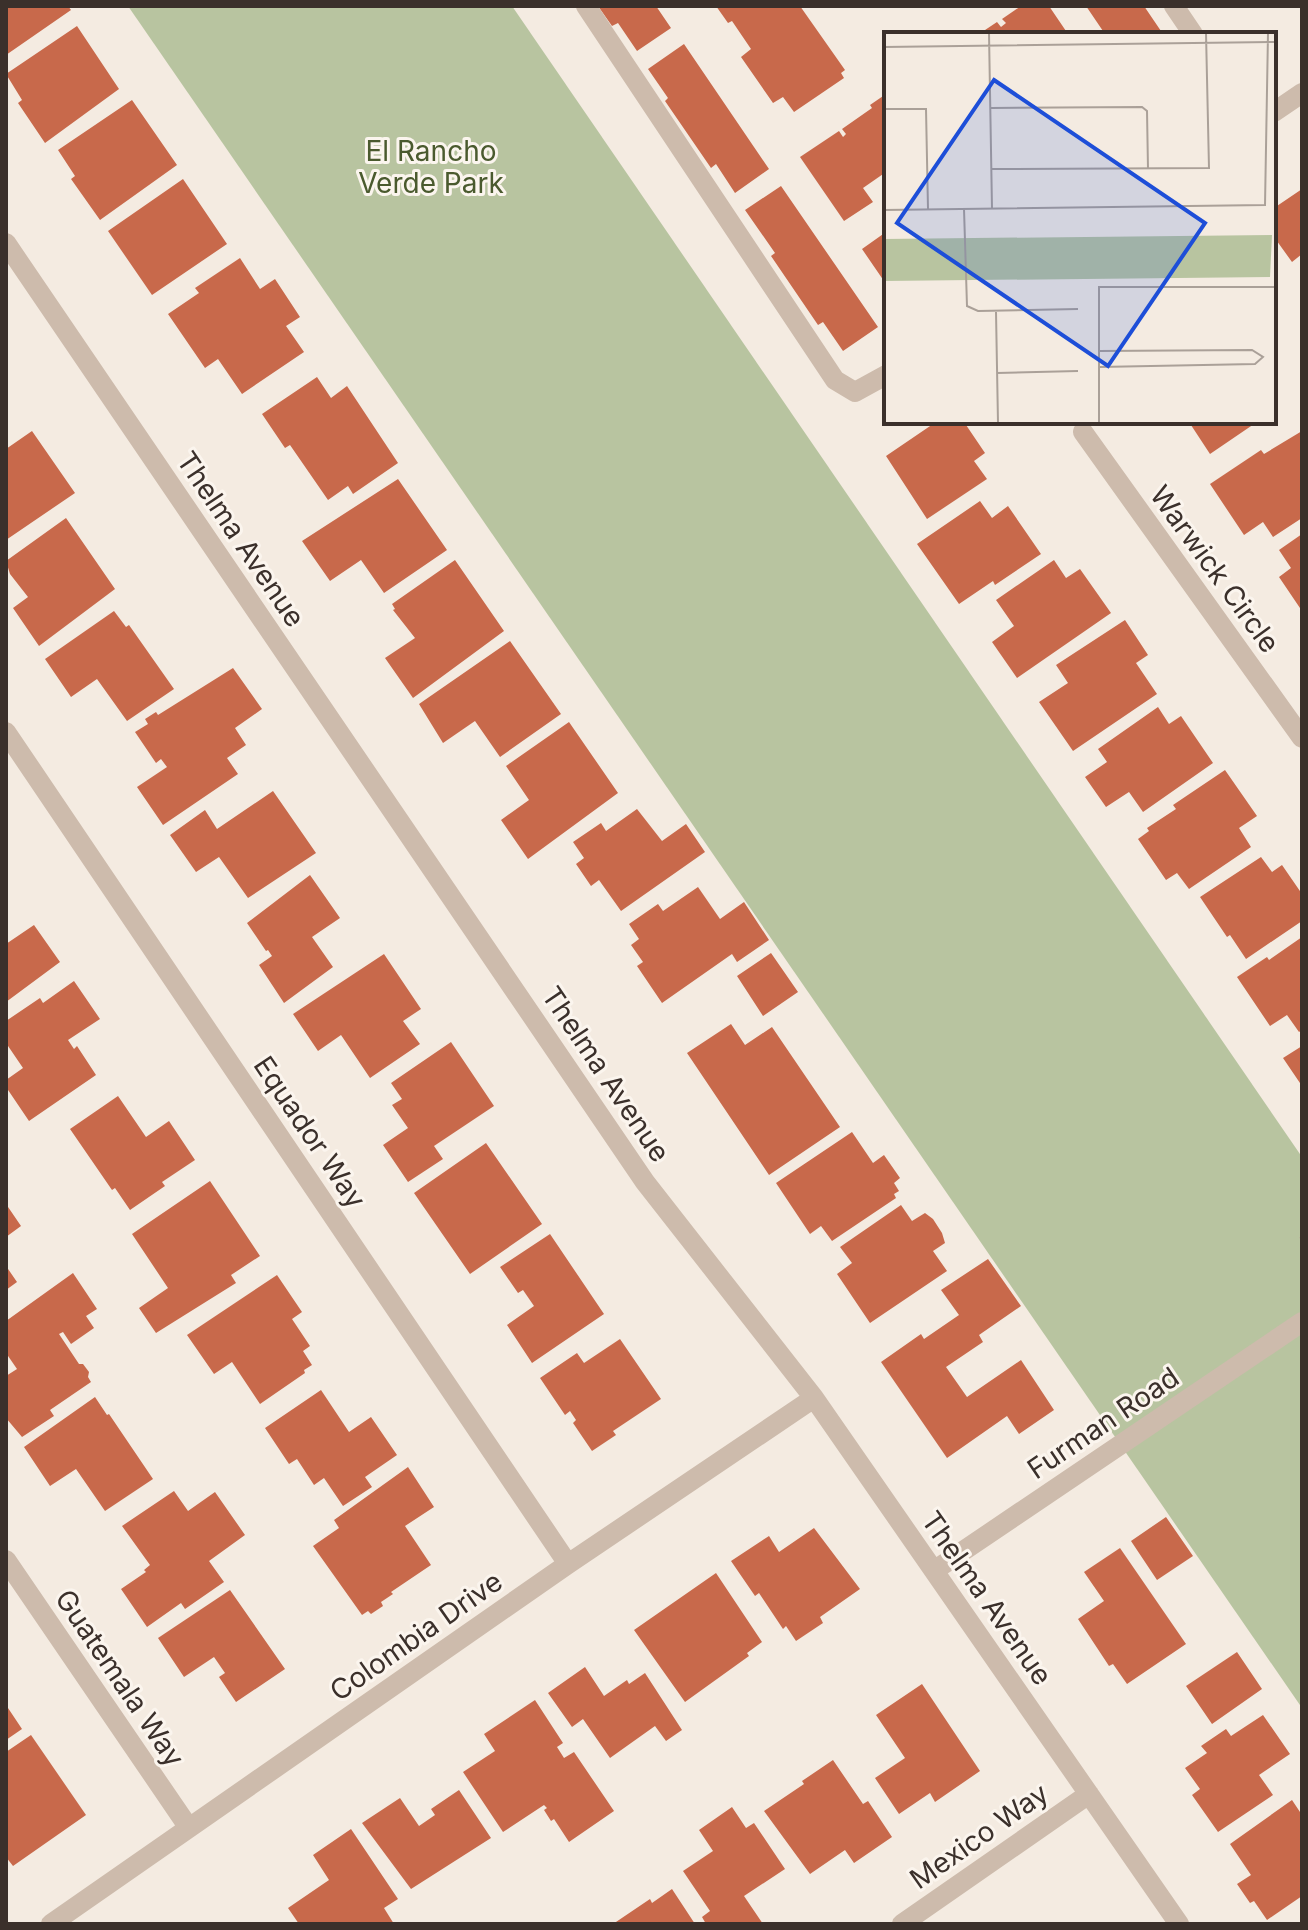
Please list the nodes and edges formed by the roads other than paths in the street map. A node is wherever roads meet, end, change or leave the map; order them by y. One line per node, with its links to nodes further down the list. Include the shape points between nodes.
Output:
1 (586, 6): 7 (street, via 835,380 855,392)
2 (1174, 6): 3 (street)
3 (1192, 32)
4 (1302, 93): 5 (street)
5 (1276, 111)
6 (6, 243): 12 (street, Thelma Avenue, via 645,1182)
7 (884, 376)
8 (1083, 432): 10 (street, Warwick Circle)
9 (6, 732): 14 (street, Equador Way)
10 (1302, 738)
11 (1302, 1322): 15 (street, Furman Road)
12 (814, 1398): 14 (street, Colombia Drive); 15 (street, Thelma Avenue)
13 (6, 1560): 17 (street, Guatemala Way)
14 (568, 1564): 17 (street, Colombia Drive)
15 (935, 1570): 16 (street, Thelma Avenue)
16 (1089, 1794): 19 (street, Mexico Way); 20 (street, Thelma Avenue)
17 (189, 1828): 18 (street, Colombia Drive)
18 (51, 1924)
19 (902, 1924)
20 (1179, 1924)

